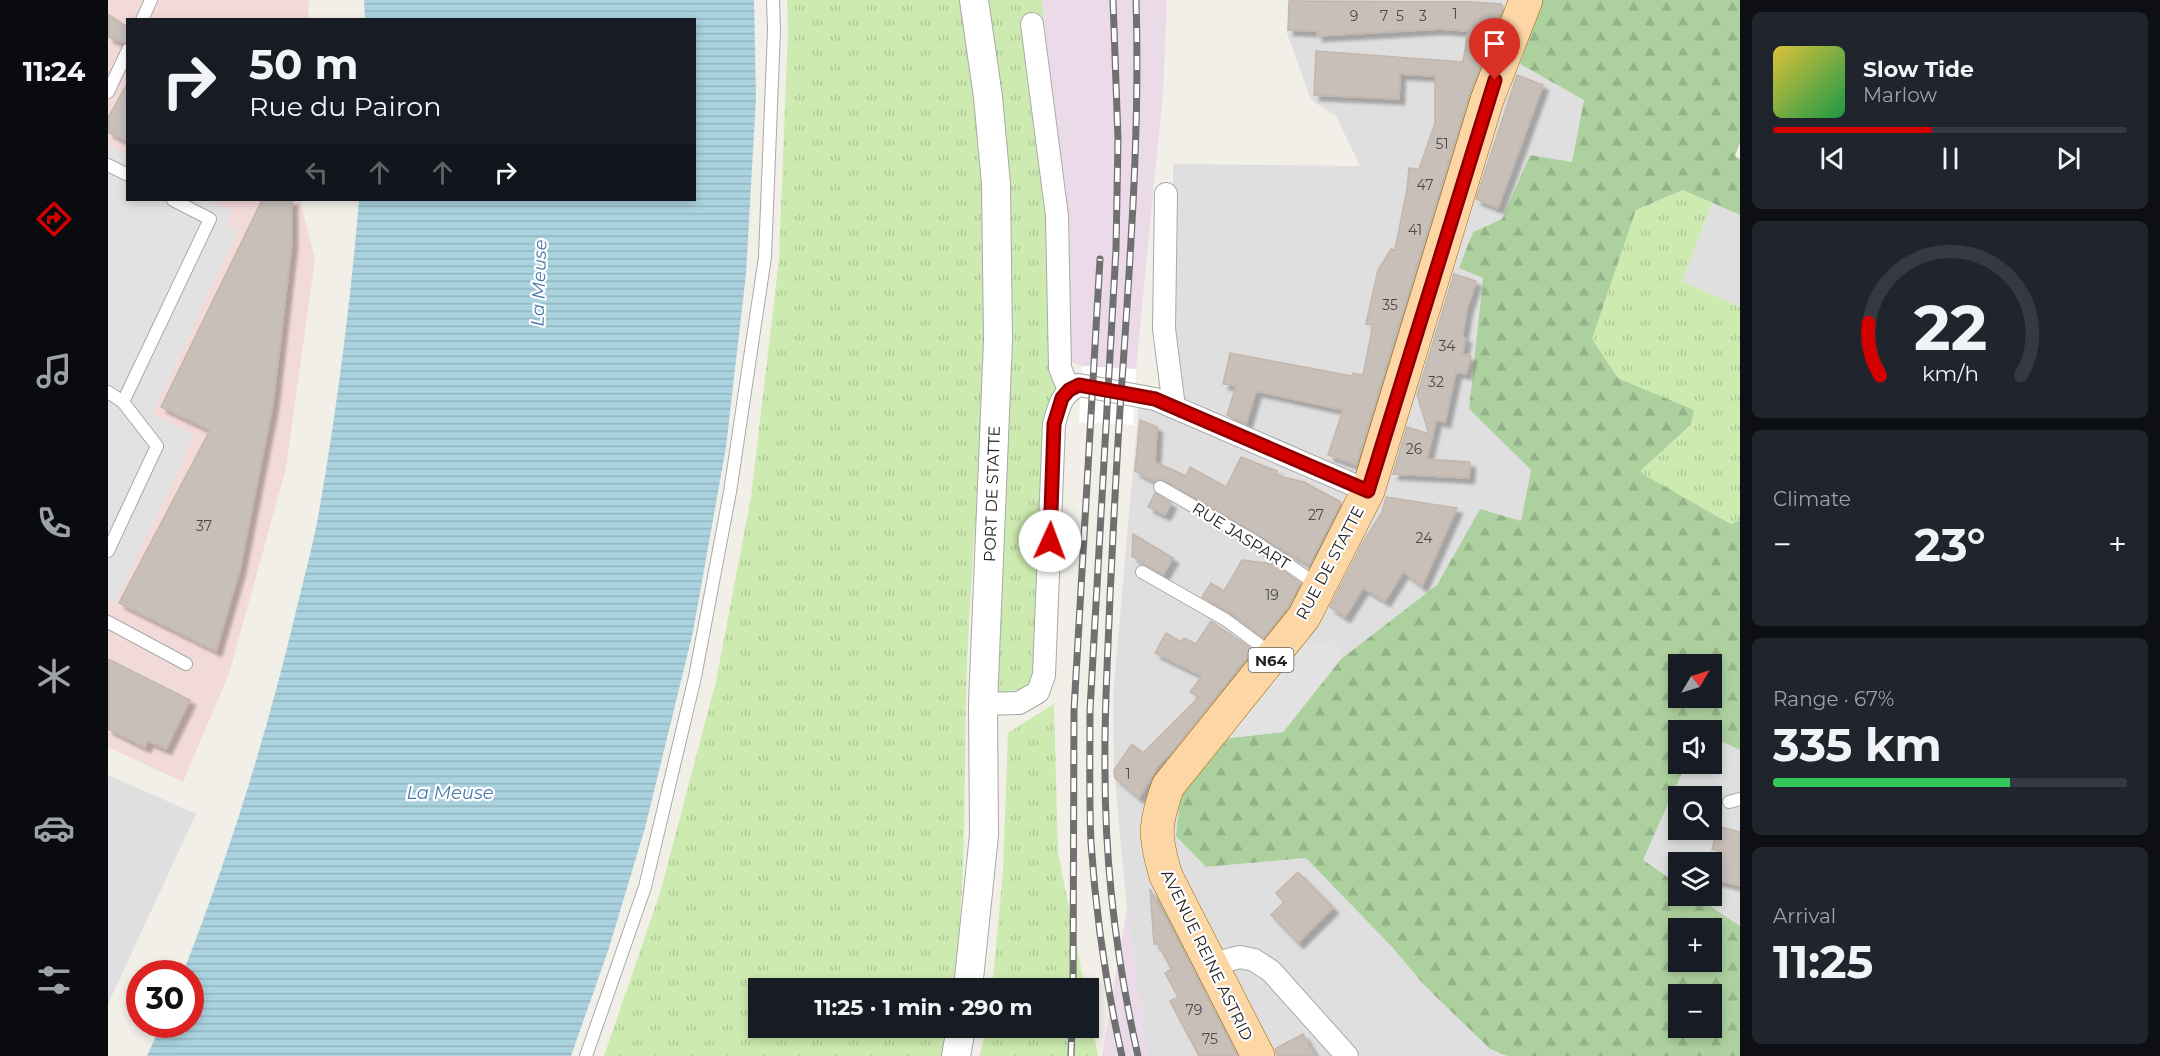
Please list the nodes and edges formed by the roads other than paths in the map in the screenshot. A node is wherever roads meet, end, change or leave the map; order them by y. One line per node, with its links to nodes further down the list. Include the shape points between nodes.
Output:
1 (151, 0): 5 (lane)
2 (772, 0): 30 (lane, via 765,257 730,492 695,677 645,887)
3 (974, 0): 25 (street, PORT DE STATTE, via 996,184 998,340)
4 (1526, 0): 18 (main road, RUE DE STATTE / N64, via 1488,100)
5 (143, 18)
6 (1032, 24): 13 (street, via 1058,216 1060,368)
7 (126, 54): 8 (lane)
8 (108, 92)
9 (108, 165): 10 (lane)
10 (126, 175)
11 (1166, 194): 16 (street, via 1164,329)
12 (175, 201): 15 (lane, via 210,219)
13 (1069, 390): 16 (street, via 1079,385 1155,399); 25 (street, via 1062,398 1054,424 1044,675 1038,692 1019,703)
14 (108, 392): 15 (lane)
15 (123, 402): 19 (lane, via 157,446)
16 (1174, 407): 18 (street)
17 (1160, 488): 21 (lane, RUE JASPART, via 1254,541)
18 (1368, 491): 21 (main road, RUE DE STATTE / N64)
19 (108, 551)
20 (1142, 572): 23 (lane, via 1226,620)
21 (1320, 587): 23 (main road, RUE DE STATTE / N64, via 1304,617)
22 (108, 622): 24 (lane)
23 (1274, 655): 26 (main road, RUE DE STATTE / N64, via 1168,786)
24 (186, 664)
25 (983, 704): 28 (street, PORT DE STATTE, via 984,835)
26 (1157, 817): 27 (main road, AVENUE REINE ASTRID / N64, via 1157,848 1166,876)
27 (1212, 964): 32 (main road, AVENUE REINE ASTRID / N64); 33 (street, via 1240,957 1254,960 1271,971)
28 (969, 978)
29 (959, 1038): 31 (street)
30 (586, 1056)
31 (956, 1056)
32 (1258, 1056)
33 (1347, 1056)

